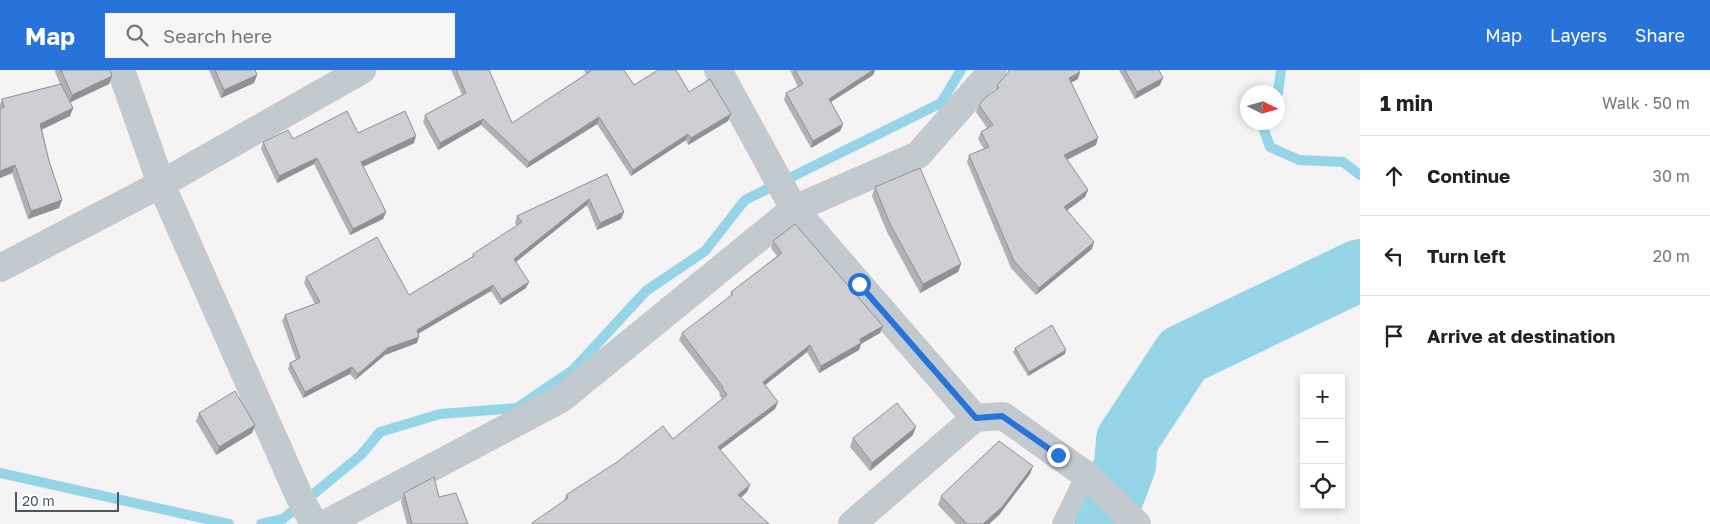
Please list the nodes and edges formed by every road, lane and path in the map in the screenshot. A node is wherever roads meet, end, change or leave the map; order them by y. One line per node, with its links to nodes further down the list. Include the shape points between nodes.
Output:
1 (121, 70): 5 (street)
2 (362, 70): 5 (street)
3 (718, 70): 6 (street)
4 (993, 70): 6 (street, via 918,155)
5 (161, 184): 7 (street); 10 (street)
6 (790, 201): 8 (street); 10 (street, via 561,399)
7 (0, 268)
8 (976, 418): 9 (street, via 1002,416); 12 (street)
9 (1090, 478): 11 (street); 13 (lane)
10 (311, 514)
11 (1137, 523)
12 (852, 524)
13 (1062, 524)

